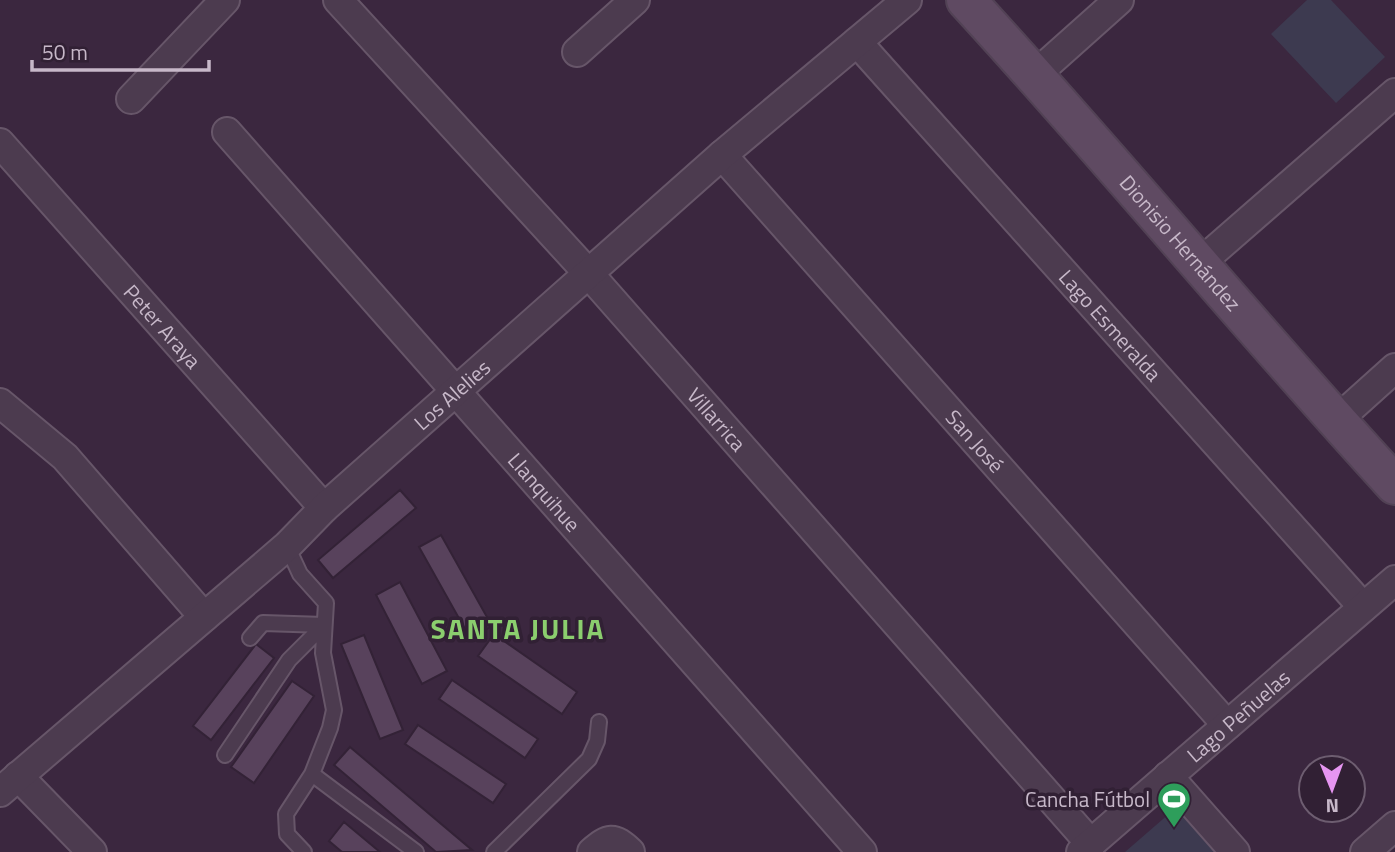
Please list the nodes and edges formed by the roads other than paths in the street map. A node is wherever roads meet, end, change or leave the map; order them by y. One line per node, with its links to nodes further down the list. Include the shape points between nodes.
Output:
1 (225, 0): 11 (street)
2 (338, 0): 16 (street, Villarrica)
3 (635, 0): 8 (street)
4 (906, 0): 7 (street, Los Alelies)
5 (966, 0): 9 (street, Dionisio Hernández)
6 (1119, 0): 9 (street)
7 (857, 41): 14 (street, Los Alelies); 25 (street, Lago Esmeralda)
8 (577, 52)
9 (1035, 75): 15 (street, Dionisio Hernández)
10 (1395, 93): 15 (street)
11 (131, 99)
12 (227, 132): 18 (street, Llanquihue)
13 (0, 143): 22 (street, Peter Araya)
14 (722, 155): 16 (street, Los Alelies); 30 (street, San José)
15 (1200, 263): 20 (street, Dionisio Hernández)
16 (589, 274): 18 (street, Los Alelies); 36 (street, Villarrica)
17 (1395, 368): 20 (street)
18 (457, 393): 22 (street, Los Alelies); 43 (street, Llanquihue)
19 (0, 403): 26 (street, via 65,457)
20 (1336, 421): 21 (street, Dionisio Hernández)
21 (1395, 485)
22 (324, 508): 23 (street, Los Alelies)
23 (286, 546): 26 (street, Los Alelies); 27 (lane, via 300,574 326,603)
24 (1395, 580): 25 (street, Lago Peñuelas)
25 (1363, 607): 30 (street, Lago Peñuelas)
26 (204, 617): 34 (street, Los Alelies)
27 (324, 625): 28 (lane, via 263,623); 31 (lane, via 289,660); 32 (lane, via 323,653 334,710)
28 (250, 638)
29 (599, 722): 40 (lane, via 589,758)
30 (1227, 725): 33 (street, Lago Peñuelas)
31 (225, 755)
32 (312, 774): 38 (lane, via 285,823 287,834); 39 (lane)
33 (1168, 776): 36 (street, Lago Peñuelas); 44 (street)
34 (6, 785): 37 (street)
35 (1395, 826): 45 (street)
36 (1086, 848)
37 (92, 852)
38 (304, 852)
39 (416, 852)
40 (494, 852)
41 (592, 852): 42 (street, via 611,839)
42 (630, 852)
43 (862, 852)
44 (1235, 852)
45 (1365, 852)

